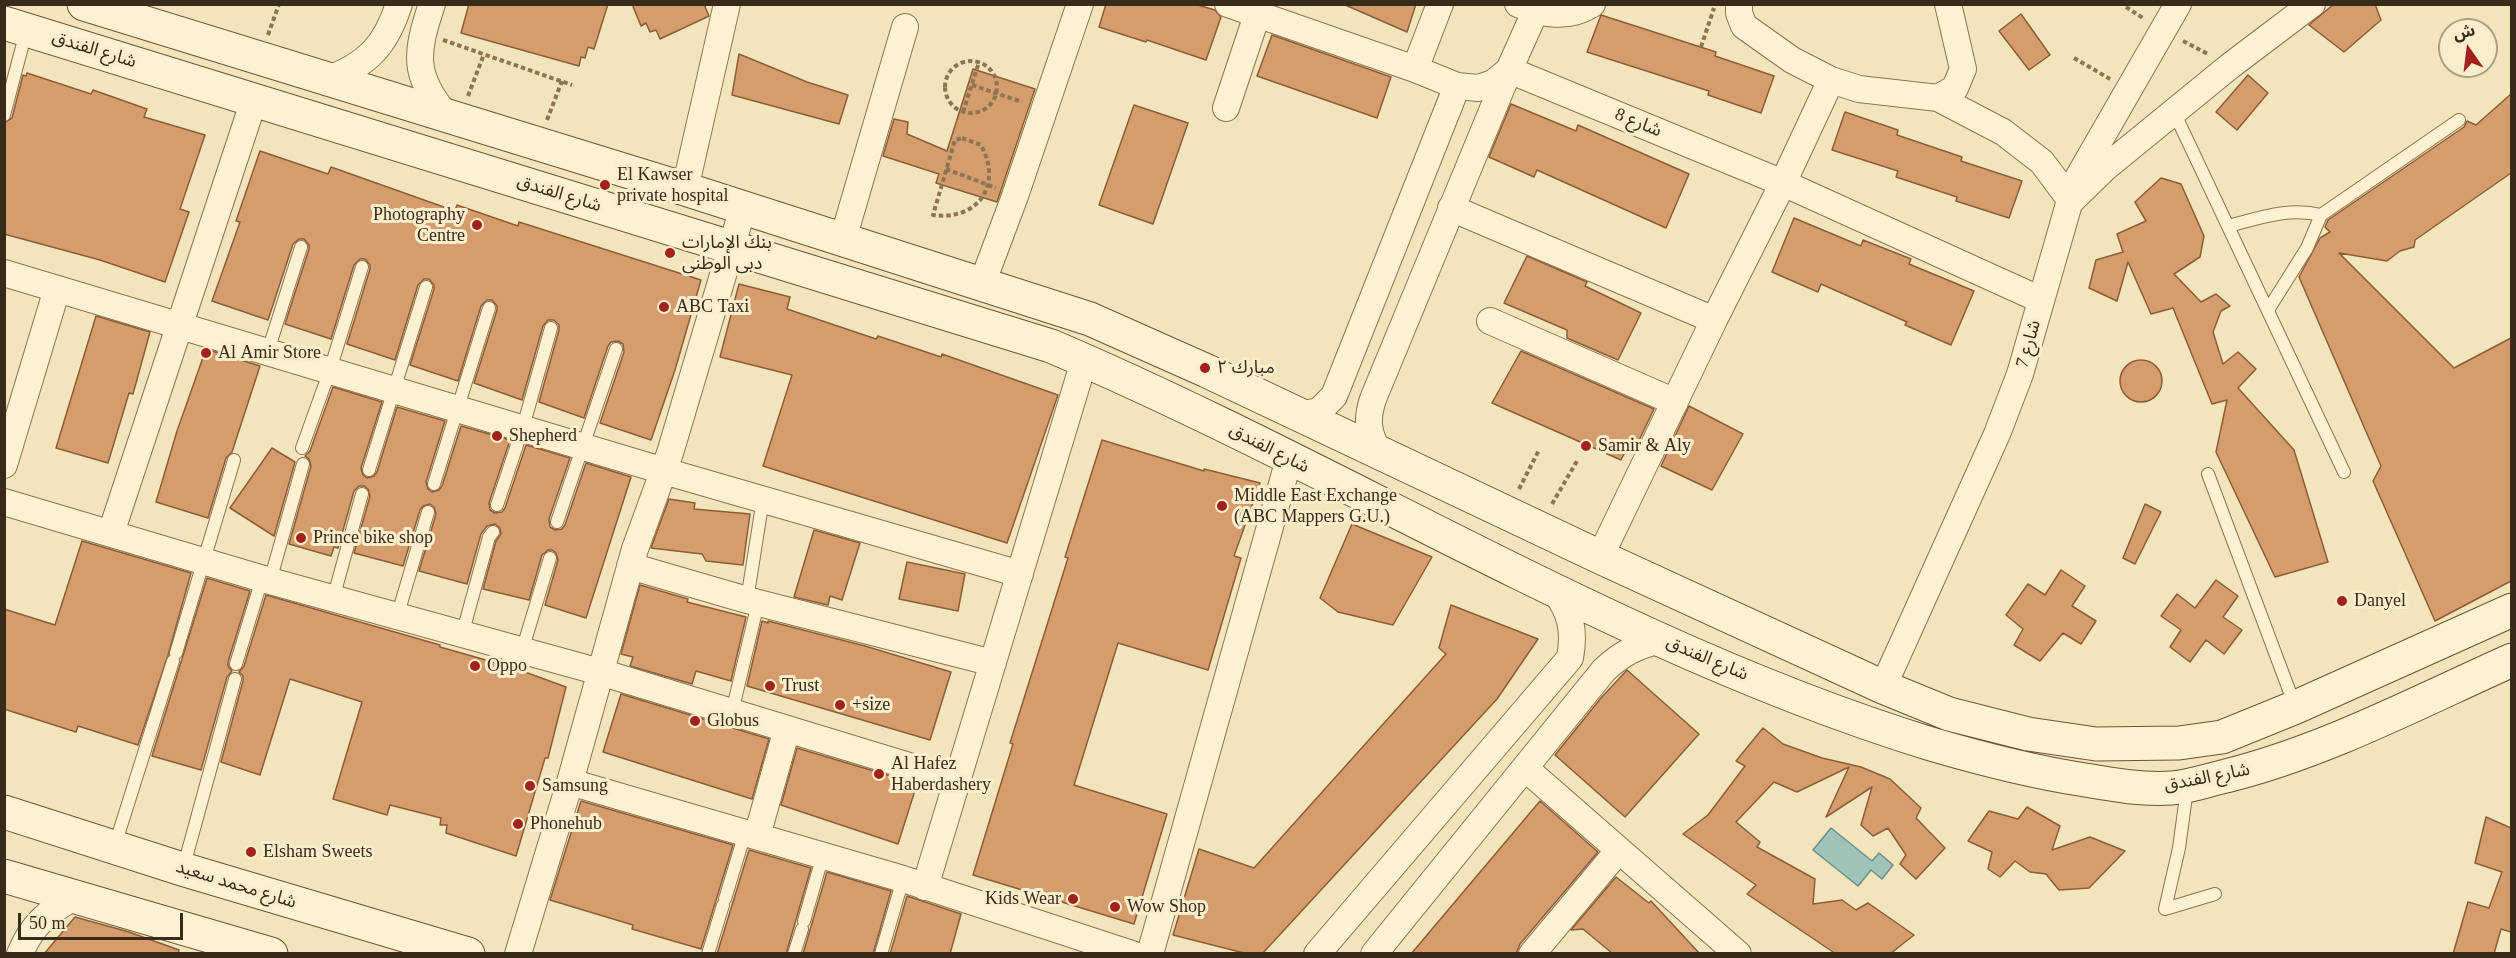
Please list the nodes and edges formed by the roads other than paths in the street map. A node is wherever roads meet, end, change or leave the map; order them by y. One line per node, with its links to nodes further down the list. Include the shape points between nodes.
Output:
1 (84, 4): 19 (street, شارع الفندق)
2 (399, 4): 19 (street, via 385,38 370,57)
3 (432, 4): 27 (street, via 419,61 432,99)
4 (728, 4): 30 (street)
5 (1080, 4): 41 (street)
6 (1228, 4): 14 (street)
7 (1440, 4): 17 (street)
8 (1592, 4): 12 (street, via 1561,15)
9 (1948, 4): 22 (street, via 1963,69 1955,88)
10 (2178, 4): 31 (street, شارع 7, via 2083,169)
11 (1728, 7): 20 (street, via 1744,26 1792,60)
12 (1527, 8): 18 (street)
13 (2295, 9): 25 (street)
14 (1257, 15): 17 (street); 24 (street)
15 (16, 26): 23 (street, شارع الفندق); 26 (lane)
16 (905, 27): 36 (street)
17 (1415, 69): 21 (street)
18 (1509, 70): 21 (street, via 1493,83 1478,88); 29 (street, شارع 8); 33 (street)
19 (329, 79): 27 (street, شارع الفندق)
20 (1832, 80): 22 (street, via 1859,89); 29 (street)
21 (1457, 86): 60 (street, via 1334,396 1319,411)
22 (1938, 98): 31 (street, via 2003,132 2042,162)
23 (254, 100): 38 (street, شارع الفندق); 49 (street)
24 (1226, 108)
25 (2174, 112): 31 (street, via 2104,168); 35 (lane)
26 (4, 115)
27 (453, 117): 30 (street, شارع الفندق)
28 (2459, 120): 34 (lane)
29 (1783, 183): 44 (street, شارع 8); 47 (street)
30 (685, 189): 32 (street, شارع الفندق)
31 (2071, 201): 44 (street, شارع 7)
32 (743, 208): 36 (street, شارع الفندق); 38 (street)
33 (1451, 208): 47 (street); 64 (street, via 1368,413 1368,427)
34 (2321, 215): 35 (lane, via 2284,213); 46 (lane, via 2307,248)
35 (2228, 226): 46 (lane)
36 (843, 239): 41 (street, شارع الفندق)
37 (301, 247): 52 (lane)
38 (730, 247): 53 (street, شارع الفندق, via 1051,346); 70 (street)
39 (362, 267): 54 (lane)
40 (4, 273): 43 (street)
41 (982, 284): 55 (street, شارع الفندق, via 1090,319)
42 (426, 287): 56 (lane)
43 (57, 289): 49 (street); 68 (street)
44 (2041, 300): 101 (street, شارع 7, via 2020,374 1997,434)
45 (489, 308): 58 (lane)
46 (2268, 310): 71 (lane)
47 (1714, 320): 57 (street)
48 (1490, 321): 57 (street)
49 (178, 325): 52 (street); 81 (street)
50 (551, 328): 61 (lane)
51 (616, 349): 62 (lane)
52 (268, 351): 54 (street)
53 (1084, 361): 59 (street, شارع الفندق); 86 (street)
54 (330, 370): 56 (street); 63 (lane)
55 (1207, 370): 59 (street); 60 (street, شارع الفندق)
56 (395, 389): 58 (street); 69 (lane)
57 (1675, 402): 82 (street)
58 (459, 408): 61 (street); 73 (lane)
59 (1188, 408): 65 (street, شارع الفندق)
60 (1299, 414): 64 (street, شارع الفندق)
61 (523, 427): 62 (street); 77 (lane)
62 (582, 445): 70 (street); 79 (lane)
63 (302, 448)
64 (1379, 452): 82 (street, شارع الفندق)
65 (1289, 459): 88 (street, شارع الفندق); 127 (street)
66 (234, 460): 84 (lane)
67 (303, 464): 87 (lane)
68 (4, 465)
69 (369, 470)
70 (664, 471): 75 (street); 85 (street)
71 (2344, 472)
72 (2208, 474): 102 (lane)
73 (434, 484)
74 (362, 494): 89 (lane)
75 (763, 499): 86 (street); 90 (lane)
76 (4, 502): 81 (street)
77 (497, 505)
78 (428, 512): 92 (lane)
79 (557, 522)
80 (493, 532): 93 (lane)
81 (111, 533): 84 (street)
82 (1600, 557): 101 (street, شارع الفندق)
83 (550, 558): 95 (lane)
84 (202, 561): 87 (street); 111 (lane)
85 (630, 566): 90 (street); 99 (street)
86 (1020, 574): 97 (street)
87 (266, 580): 89 (street); 98 (lane)
88 (1555, 591): 94 (street, شارع الفندق); 128 (street, via 1572,622 1570,658)
89 (333, 599): 92 (street)
90 (752, 601): 97 (street); 103 (lane)
91 (2511, 610): 102 (street, شارع الفندق)
92 (397, 617): 93 (street)
93 (462, 634): 95 (street)
94 (1662, 640): 105 (street, via 1640,645 1604,670); 108 (street, شارع الفندق, via 1814,704 1964,754 2036,772 2131,788)
95 (522, 651): 99 (street)
96 (2511, 660): 108 (street, شارع الفندق, via 2329,742 2265,766)
97 (993, 663): 106 (street)
98 (236, 664)
99 (600, 672): 103 (street); 107 (street)
100 (235, 679): 114 (lane)
101 (1883, 687): 102 (street, شارع الفندق, via 1949,714 2028,734 2096,744 2179,743 2222,737)
102 (2296, 707)
103 (732, 712): 104 (street)
104 (788, 729): 106 (street); 110 (street)
105 (1525, 768): 112 (street); 129 (street)
106 (958, 781): 116 (street)
107 (570, 782): 110 (street); 122 (street)
108 (2187, 785): 117 (lane, via 2179,848 2165,909)
109 (4, 812): 111 (street, شارع محمد سعيد)
110 (751, 835): 113 (street); 123 (lane)
111 (114, 846): 114 (street, شارع محمد سعيد)
112 (1619, 850): 130 (street); 131 (street)
113 (823, 855): 116 (street); 124 (lane)
114 (182, 869): 121 (street, شارع محمد سعيد)
115 (4, 876): 118 (street)
116 (914, 883): 125 (lane); 126 (street)
117 (2215, 894)
118 (75, 897): 119 (street, via 54,908 37,924); 120 (street)
119 (20, 954)
120 (271, 954)
121 (468, 954)
122 (519, 954)
123 (708, 954)
124 (794, 954)
125 (880, 954)
126 (1132, 954)
127 (1150, 954)
128 (1317, 954)
129 (1374, 954)
130 (1532, 954)
131 (1738, 954)

